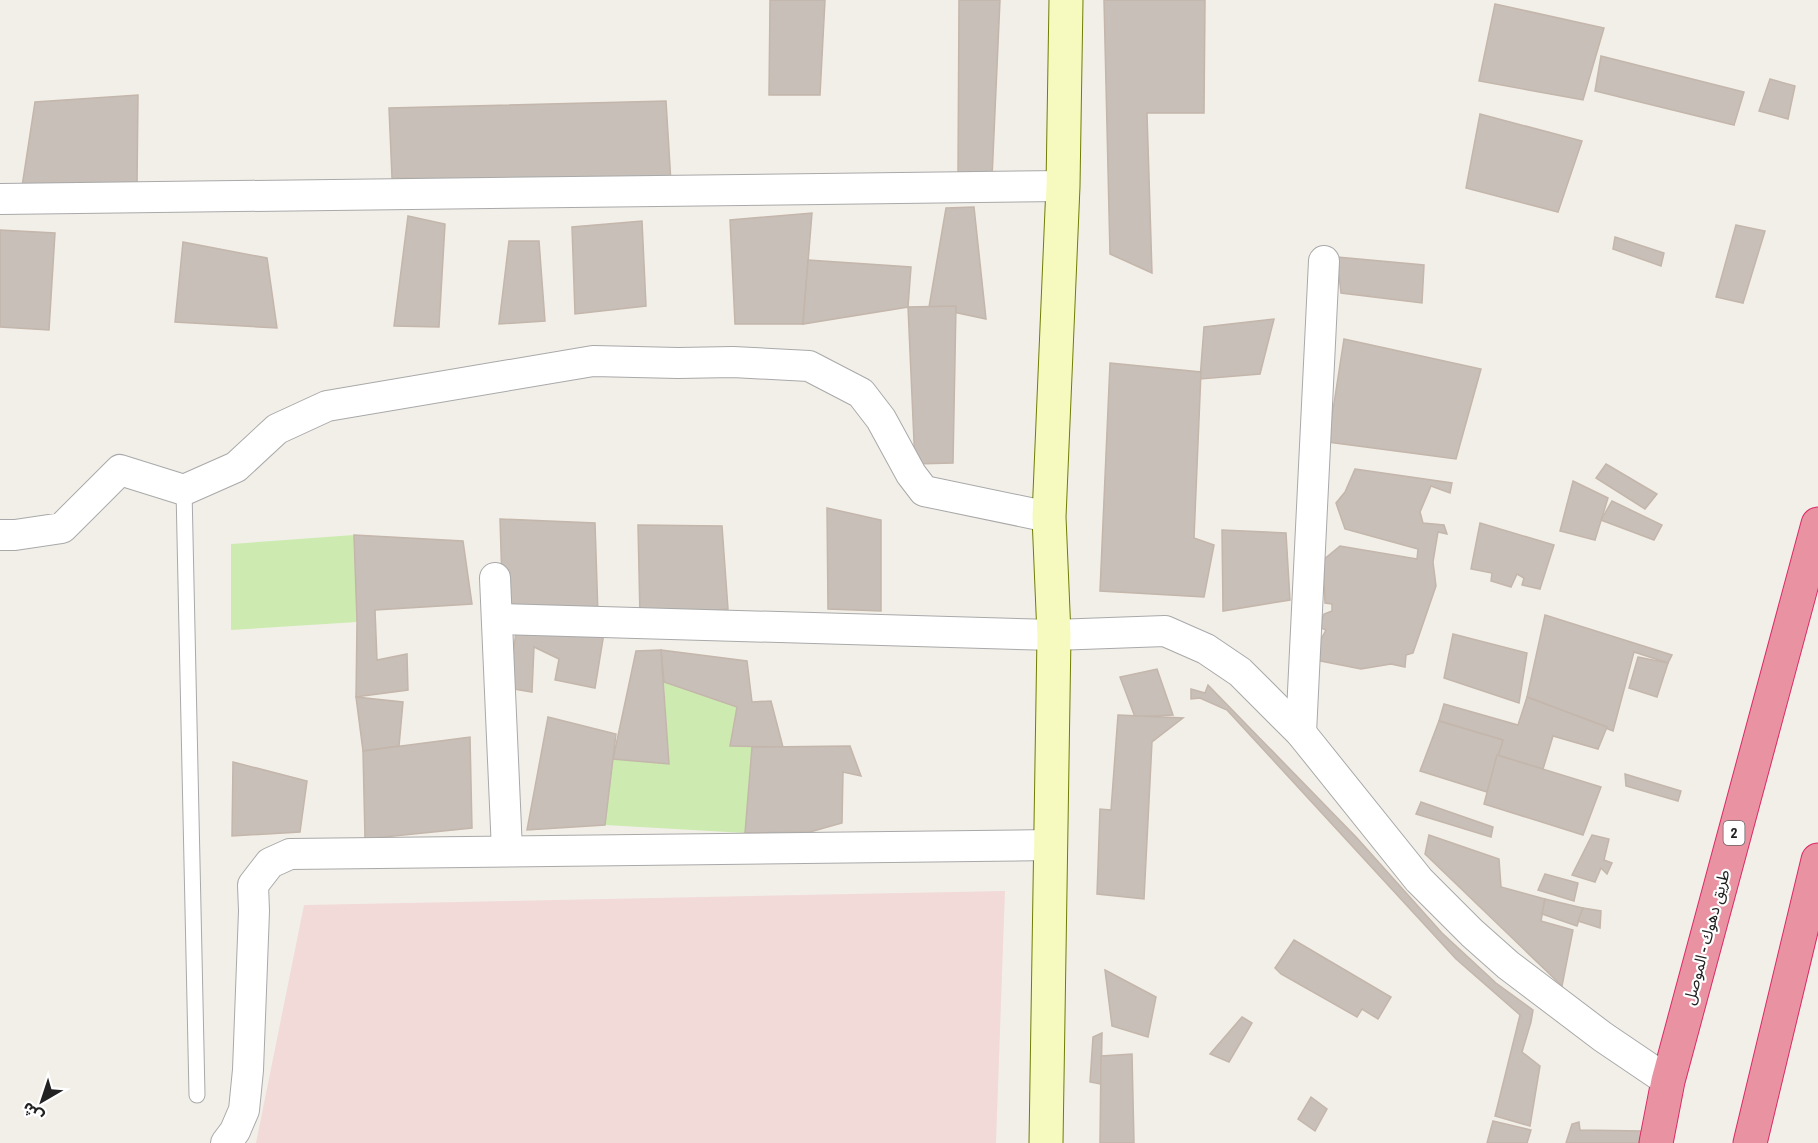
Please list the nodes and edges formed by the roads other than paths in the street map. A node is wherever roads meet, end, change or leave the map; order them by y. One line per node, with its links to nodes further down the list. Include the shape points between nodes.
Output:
1 (1066, 0): 2 (main road)
2 (1063, 186): 3 (street); 6 (main road)
3 (0, 199)
4 (1324, 261): 12 (street)
5 (184, 490): 6 (street, via 236,467 277,429 327,406 593,361 733,362 809,366 861,393 924,491); 8 (street, via 120,470 62,528); 17 (lane)
6 (1049, 517): 11 (main road)
7 (1818, 524): 16 (highway, طريق دهوك - الموصل / 2)
8 (0, 535)
9 (495, 578): 10 (street)
10 (497, 619): 11 (street); 14 (street)
11 (1054, 635): 12 (street, via 1165,631 1206,649 1240,672); 13 (main road)
12 (1301, 733): 16 (street, via 1419,880 1472,933 1553,1000)
13 (1050, 845): 14 (street); 19 (main road)
14 (507, 851): 18 (street, via 290,854 270,863 253,885 244,1110)
15 (1818, 860): 21 (highway)
16 (1668, 1081): 20 (highway, طريق دهوك - الموصل / 2)
17 (198, 1095)
18 (226, 1143)
19 (1046, 1143)
20 (1656, 1143)
21 (1750, 1143)

